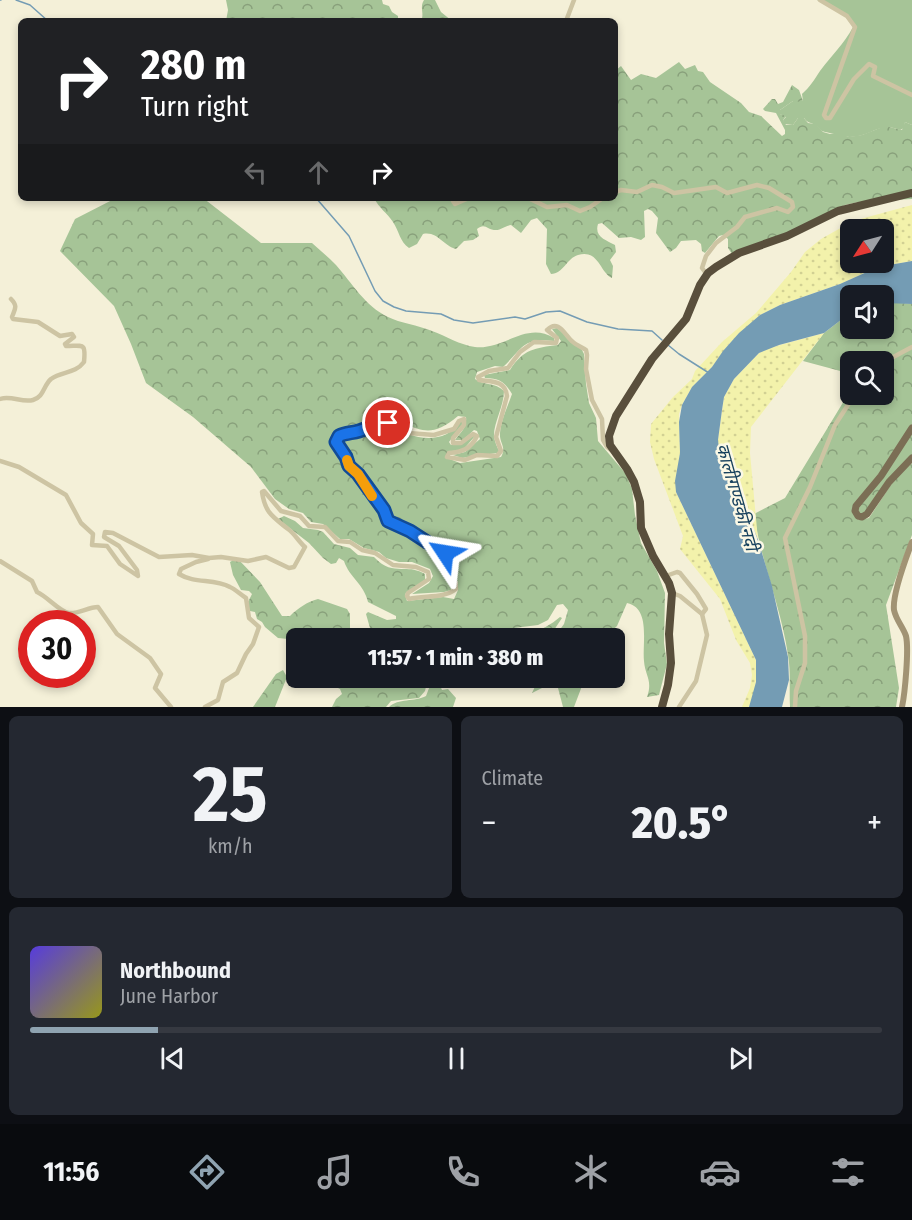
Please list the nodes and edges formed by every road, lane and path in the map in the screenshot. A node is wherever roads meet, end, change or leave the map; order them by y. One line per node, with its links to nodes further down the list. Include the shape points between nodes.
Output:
1 (574, 0): 3 (street)
2 (820, 0): 4 (street, via 847,16 855,27 826,118 830,118 854,79 869,64 875,67 873,76)
3 (567, 18)
4 (912, 95)
5 (618, 191): 9 (street, via 638,192 652,185 674,193 716,187 727,193 757,185 792,202 788,212 777,208 745,218 720,238 703,262 702,268)
6 (912, 193): 9 (highway, via 838,211 787,236 739,253)
7 (534, 201): 8 (street, via 547,207 567,205 580,211)
8 (599, 201)
9 (708, 273): 16 (highway, via 686,319 657,352 613,423 609,445)
10 (11, 299): 13 (street, via 16,309 13,320 38,322 60,336 72,334 74,337 65,344 83,346 84,362 75,371 52,379 40,397 30,401)
11 (912, 347): 12 (street)
12 (894, 357)
13 (0, 399)
14 (848, 405): 31 (street, via 835,425 785,538 805,636 805,663)
15 (912, 428): 17 (main road, via 856,506 858,516 867,514)
16 (614, 451): 20 (street, via 604,442 602,419 592,400 586,350 572,342 561,328 553,326 547,330 557,338 556,343 534,342 508,368 489,370 478,377 500,383 506,389 496,437 501,451 497,456 477,455 465,460 447,457 449,453 463,452 477,439 473,434 461,443 453,443 464,419 454,429 434,435 414,435 393,424 379,423 337,439 349,466 384,510 388,521 443,550 443,568 455,582 454,591 442,596 408,598 408,593 429,579 428,572 393,565 350,542 338,541 325,527 308,525 300,516 281,511 264,491 271,516 304,547 295,566 289,568 266,557 248,561); 22 (highway, via 634,482 641,528)
17 (912, 458)
18 (0, 461): 20 (street, via 19,467 66,495 81,523 91,532 92,545 107,546 120,564 138,576 119,546 104,537 105,532 159,557)
19 (912, 542): 25 (main road, via 894,608)
20 (209, 558): 28 (street, via 181,569 179,574 232,588 245,598 249,618 259,627 236,674 223,682 218,700)
21 (0, 561): 27 (street, via 32,581 37,592 63,611 74,613 98,607 117,634 154,662 161,674 155,688)
22 (666, 576): 23 (highway); 24 (street, via 680,573 703,603 706,609)
23 (672, 593): 24 (street); 29 (highway, via 671,663)
24 (702, 614): 30 (street, via 707,635 703,658 696,681)
25 (909, 653): 26 (main road)
26 (909, 694): 32 (main road)
27 (171, 707)
28 (205, 707)
29 (662, 707)
30 (679, 707)
31 (795, 707)
32 (902, 707)

